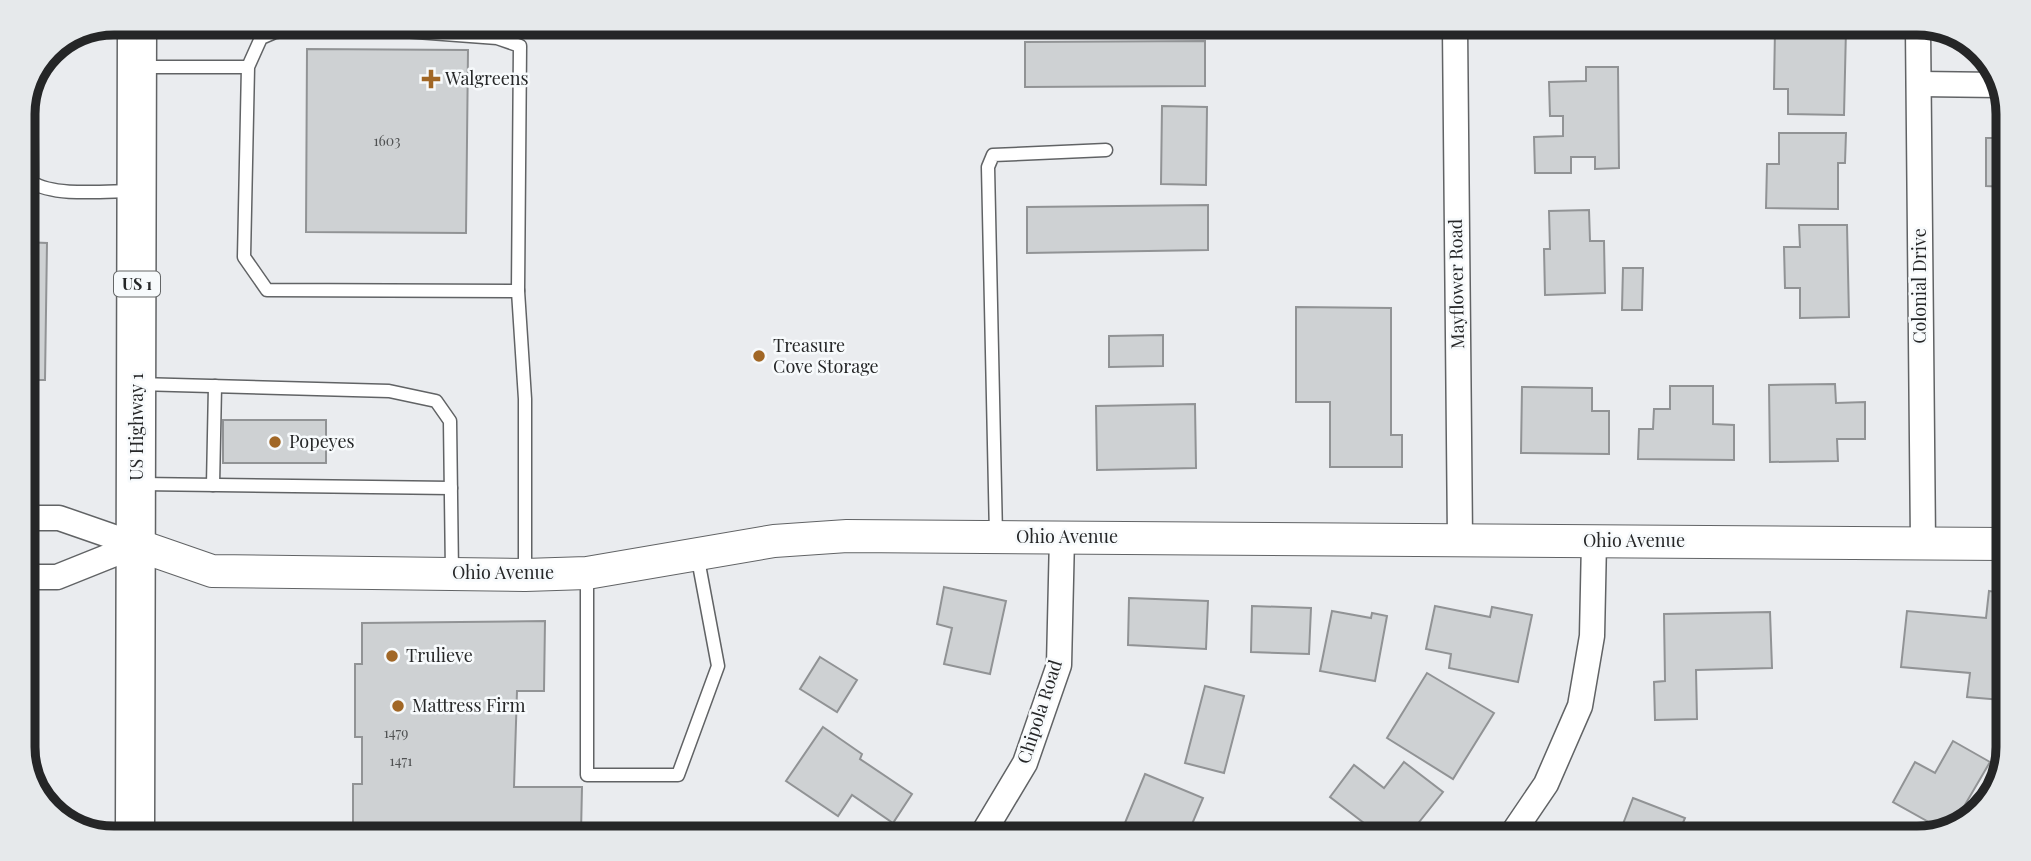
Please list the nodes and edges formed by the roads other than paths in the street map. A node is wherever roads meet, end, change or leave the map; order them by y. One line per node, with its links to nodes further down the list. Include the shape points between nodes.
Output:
1 (137, 35): 6 (main road, US Highway 1 / US 1)
2 (268, 35): 7 (lane, via 261,38)
3 (457, 35): 13 (lane, via 497,38 520,46)
4 (1455, 35): 22 (street, Mayflower Road)
5 (1918, 35): 8 (street, Colonial Drive)
6 (137, 67): 7 (lane); 12 (main road, US Highway 1 / US 1)
7 (248, 67): 13 (lane, via 244,257 267,290)
8 (1919, 84): 9 (street); 24 (street, Colonial Drive)
9 (1990, 85)
10 (1106, 150): 20 (lane, via 993,155 988,167)
11 (35, 184): 12 (lane, via 74,191)
12 (137, 191): 14 (main road, US Highway 1 / US 1)
13 (517, 291): 30 (lane, via 525,399)
14 (138, 384): 15 (lane); 16 (main road, US Highway 1 / US 1)
15 (215, 386): 17 (lane); 18 (lane, via 389,391 436,401 450,421)
16 (137, 484): 17 (lane); 26 (main road, US Highway 1 / US 1)
17 (213, 485): 18 (lane)
18 (451, 488): 28 (lane)
19 (35, 518): 26 (street, Ohio Avenue, via 59,518)
20 (996, 537): 21 (street, Ohio Avenue); 27 (street, Ohio Avenue, via 847,536 774,541)
21 (1062, 537): 22 (street, Ohio Avenue); 33 (street, Chipola Road, via 1059,665 1025,763)
22 (1460, 540): 23 (street, Ohio Avenue)
23 (1594, 541): 24 (street, Ohio Avenue); 34 (street, via 1592,636 1580,706 1546,784)
24 (1923, 543): 25 (street, Ohio Avenue)
25 (1996, 544)
26 (137, 545): 28 (street, Ohio Avenue, via 212,571); 31 (street, via 57,577); 32 (main road, US Highway 1 / US 1)
27 (697, 554): 29 (street, Ohio Avenue); 29 (lane, via 718,666 678,775 587,775)
28 (452, 573): 30 (street, Ohio Avenue)
29 (587, 573): 30 (street, Ohio Avenue)
30 (525, 575)
31 (35, 577)
32 (135, 826)
33 (987, 826)
34 (1517, 826)

